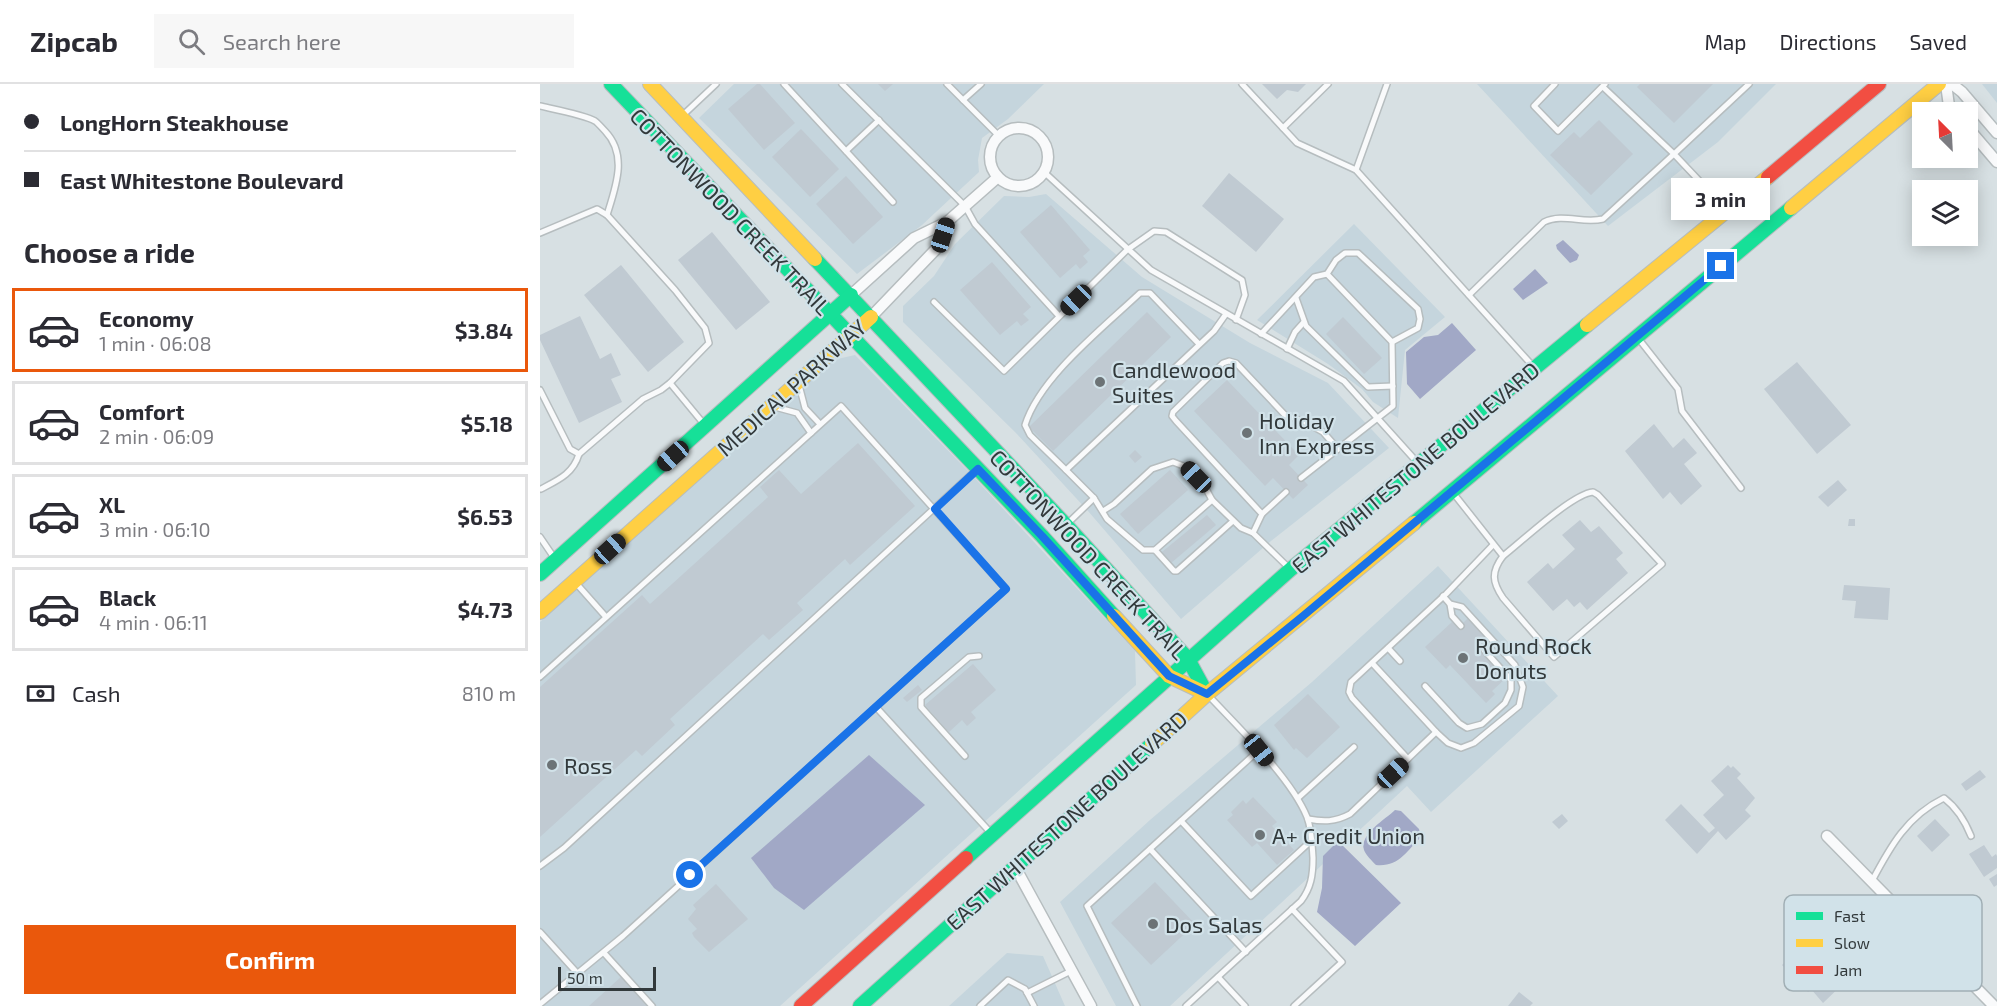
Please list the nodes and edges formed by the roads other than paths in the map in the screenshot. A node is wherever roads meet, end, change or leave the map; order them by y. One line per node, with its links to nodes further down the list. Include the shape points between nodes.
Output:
1 (610, 84): 46 (main road, COTTONWOOD CREEK TRAIL)
2 (650, 84): 21 (main road, COTTONWOOD CREEK TRAIL)
3 (716, 84): 21 (lane)
4 (784, 84): 27 (lane)
5 (842, 84): 22 (lane)
6 (947, 84): 18 (lane)
7 (981, 84): 18 (lane)
8 (1242, 84): 23 (lane)
9 (1328, 84): 23 (lane)
10 (1388, 84): 30 (lane)
11 (1555, 84): 17 (lane, via 1534,106 1558,131)
12 (1879, 84): 35 (main road, EAST WHITESTONE BOULEVARD)
13 (1939, 84): 53 (main road, EAST WHITESTONE BOULEVARD)
14 (1946, 84): 19 (street)
15 (1952, 84): 24 (street)
16 (1747, 85): 28 (lane)
17 (1604, 86): 28 (lane)
18 (963, 100): 25 (lane)
19 (1948, 102)
20 (540, 106): 36 (lane, via 594,120 612,139 618,152 618,167)
21 (681, 117): 41 (main road, COTTONWOOD CREEK TRAIL)
22 (879, 120): 27 (lane); 34 (lane)
23 (1283, 128): 30 (lane, via 1297,143)
24 (1997, 133)
25 (999, 136): 31 (street, via 1014,128 1038,135 1048,156); 32 (street, via 991,152)
26 (1978, 140): 29 (street)
27 (846, 151): 33 (lane)
28 (1674, 154): 35 (lane); 42 (lane, via 1603,219 1592,222 1552,218 1544,222)
29 (1997, 162)
30 (1356, 170): 42 (lane)
31 (1044, 172): 32 (street, via 1022,186); 39 (lane)
32 (998, 177): 34 (street, MEDICAL PARKWAY)
33 (893, 202)
34 (965, 206): 37 (street, MEDICAL PARKWAY); 47 (lane, via 975,224)
35 (1728, 211): 57 (main road, EAST WHITESTONE BOULEVARD)
36 (607, 215): 38 (lane, via 597,209); 59 (lane, via 705,328 709,343)
37 (947, 222): 41 (street, MEDICAL PARKWAY, via 914,238); 48 (street, MEDICAL PARKWAY, via 938,248)
38 (540, 233)
39 (1127, 250): 45 (lane, via 1151,270); 47 (lane); 49 (lane, via 1154,231 1166,232 1242,280 1245,295)
40 (1328, 274): 43 (lane, via 1314,277); 54 (lane); 54 (lane, via 1345,253 1358,253 1418,309 1418,328)
41 (850, 295): 46 (main road, MEDICAL PARKWAY); 48 (main road, COTTONWOOD CREEK TRAIL)
42 (1469, 295): 57 (lane)
43 (1296, 297): 50 (lane); 51 (lane)
44 (934, 302): 47 (lane, via 1004,371)
45 (1226, 314): 49 (lane); 55 (lane)
46 (830, 315): 52 (main road, COTTONWOOD CREEK TRAIL); 65 (main road, MEDICAL PARKWAY)
47 (1059, 316)
48 (870, 317): 52 (main road, MEDICAL PARKWAY); 83 (main road, COTTONWOOD CREEK TRAIL)
49 (1236, 320): 51 (lane)
50 (1304, 322): 56 (lane); 60 (lane, via 1368,387)
51 (1261, 334): 56 (lane)
52 (850, 335): 58 (main road, MEDICAL PARKWAY); 70 (main road, COTTONWOOD CREEK TRAIL)
53 (1637, 337): 73 (lane, via 1678,389 1682,411); 76 (main road, EAST WHITESTONE BOULEVARD)
54 (1392, 342): 60 (lane)
55 (1199, 344): 71 (lane); 71 (lane, via 1150,293 1140,293 1056,373 1027,417 1024,425 1030,435)
56 (1287, 349): 63 (lane, via 1344,381)
57 (1534, 368): 69 (main road, EAST WHITESTONE BOULEVARD)
58 (798, 381): 62 (main road, MEDICAL PARKWAY); 64 (lane, via 805,408)
59 (670, 383): 65 (lane); 68 (lane, via 642,399)
60 (1393, 386): 63 (lane, via 1393,406)
61 (540, 390): 68 (lane, via 570,449)
62 (770, 406): 66 (lane, via 797,413); 90 (main road, MEDICAL PARKWAY)
63 (1378, 418): 67 (lane); 69 (lane)
64 (820, 424): 66 (lane); 79 (lane, via 841,406)
65 (706, 426): 90 (main road, MEDICAL PARKWAY)
66 (811, 433): 95 (lane)
67 (1338, 449): 72 (lane); 81 (lane, via 1323,432 1285,415 1236,363 1223,363 1172,416)
68 (579, 454): 74 (lane, via 576,466)
69 (1419, 465): 89 (main road, EAST WHITESTONE BOULEVARD)
70 (978, 469): 79 (lane); 103 (main road, COTTONWOOD CREEK TRAIL)
71 (1066, 470): 77 (lane)
72 (1301, 478)
73 (1741, 488)
74 (540, 489)
75 (1286, 492): 81 (lane)
76 (1452, 492): 86 (lane); 106 (main road, EAST WHITESTONE BOULEVARD)
77 (1094, 498): 80 (lane); 83 (lane)
78 (1212, 500): 80 (lane, via 1186,467 1173,462 1152,469); 82 (lane); 87 (lane)
79 (935, 509): 107 (lane, via 1006,589); 122 (lane)
80 (1103, 511): 87 (lane, via 1143,550)
81 (1262, 514): 84 (lane)
82 (1233, 521): 84 (lane); 87 (lane, via 1178,571)
83 (1066, 525): 100 (main road, COTTONWOOD CREEK TRAIL)
84 (1253, 533): 89 (lane)
85 (540, 537): 90 (lane)
86 (1493, 545): 88 (lane); 92 (lane)
87 (1155, 550)
88 (1503, 556): 88 (lane, via 1571,501 1593,492 1662,564 1554,657 1497,589 1494,574)
89 (1291, 570): 100 (main road, EAST WHITESTONE BOULEVARD)
90 (565, 571): 91 (main road, MEDICAL PARKWAY); 94 (main road, MEDICAL PARKWAY); 95 (lane)
91 (540, 574)
92 (1443, 596): 93 (lane); 97 (lane)
93 (1450, 604): 96 (lane, via 1452,616); 108 (lane, via 1462,607 1515,665 1523,687 1519,706 1474,743 1461,748)
94 (540, 612)
95 (606, 617): 104 (lane)
96 (1461, 626)
97 (1388, 648): 101 (lane); 102 (lane)
98 (1484, 650): 105 (lane, via 1511,680 1512,690 1505,703 1482,724 1467,728 1459,723)
99 (979, 656): 111 (lane, via 969,657 921,698 921,707)
100 (1188, 659): 103 (main road, EAST WHITESTONE BOULEVARD); 106 (main road, COTTONWOOD CREEK TRAIL)
101 (1400, 661)
102 (1372, 663): 108 (lane); 112 (lane, via 1351,682 1349,692)
103 (1169, 676): 106 (main road, COTTONWOOD CREEK TRAIL); 116 (main road, EAST WHITESTONE BOULEVARD)
104 (540, 677)
105 (1425, 686)
106 (1207, 694): 110 (lane); 121 (main road, EAST WHITESTONE BOULEVARD)
107 (876, 707): 116 (lane); 128 (lane)
108 (1436, 732): 112 (lane)
109 (1354, 747): 113 (lane)
110 (1259, 750): 113 (lane); 115 (lane)
111 (965, 756)
112 (1408, 759): 114 (lane, via 1350,814 1337,821)
113 (1298, 798): 114 (lane)
114 (1308, 819): 119 (lane)
115 (1181, 821): 119 (lane, via 1251,896); 120 (lane)
116 (992, 834): 137 (main road, EAST WHITESTONE BOULEVARD)
117 (1827, 836): 123 (street)
118 (1971, 836): 123 (lane, via 1965,821 1944,798 1931,804 1892,842)
119 (1312, 840): 125 (lane, via 1311,882)
120 (1150, 849): 127 (lane); 142 (lane, via 1087,906)
121 (1014, 865): 129 (street); 138 (main road, EAST WHITESTONE BOULEVARD)
122 (540, 866)
123 (1872, 881): 124 (street)
124 (1886, 895)
125 (1292, 909): 127 (lane); 144 (lane, via 1342,962)
126 (540, 932): 130 (lane)
127 (1246, 952): 131 (lane)
128 (604, 953): 130 (lane); 136 (lane)
129 (1071, 971): 133 (lane); 141 (street)
130 (578, 974): 134 (lane)
131 (1218, 977): 135 (lane); 143 (lane)
132 (1979, 991): 145 (street)
133 (1027, 993): 139 (lane, via 1008,980); 140 (lane)
134 (540, 1004)
135 (1242, 1005)
136 (652, 1006)
137 (801, 1006)
138 (860, 1006)
139 (980, 1006)
140 (1034, 1006)
141 (1091, 1006)
142 (1137, 1006)
143 (1186, 1006)
144 (1294, 1006)
145 (1994, 1006)

